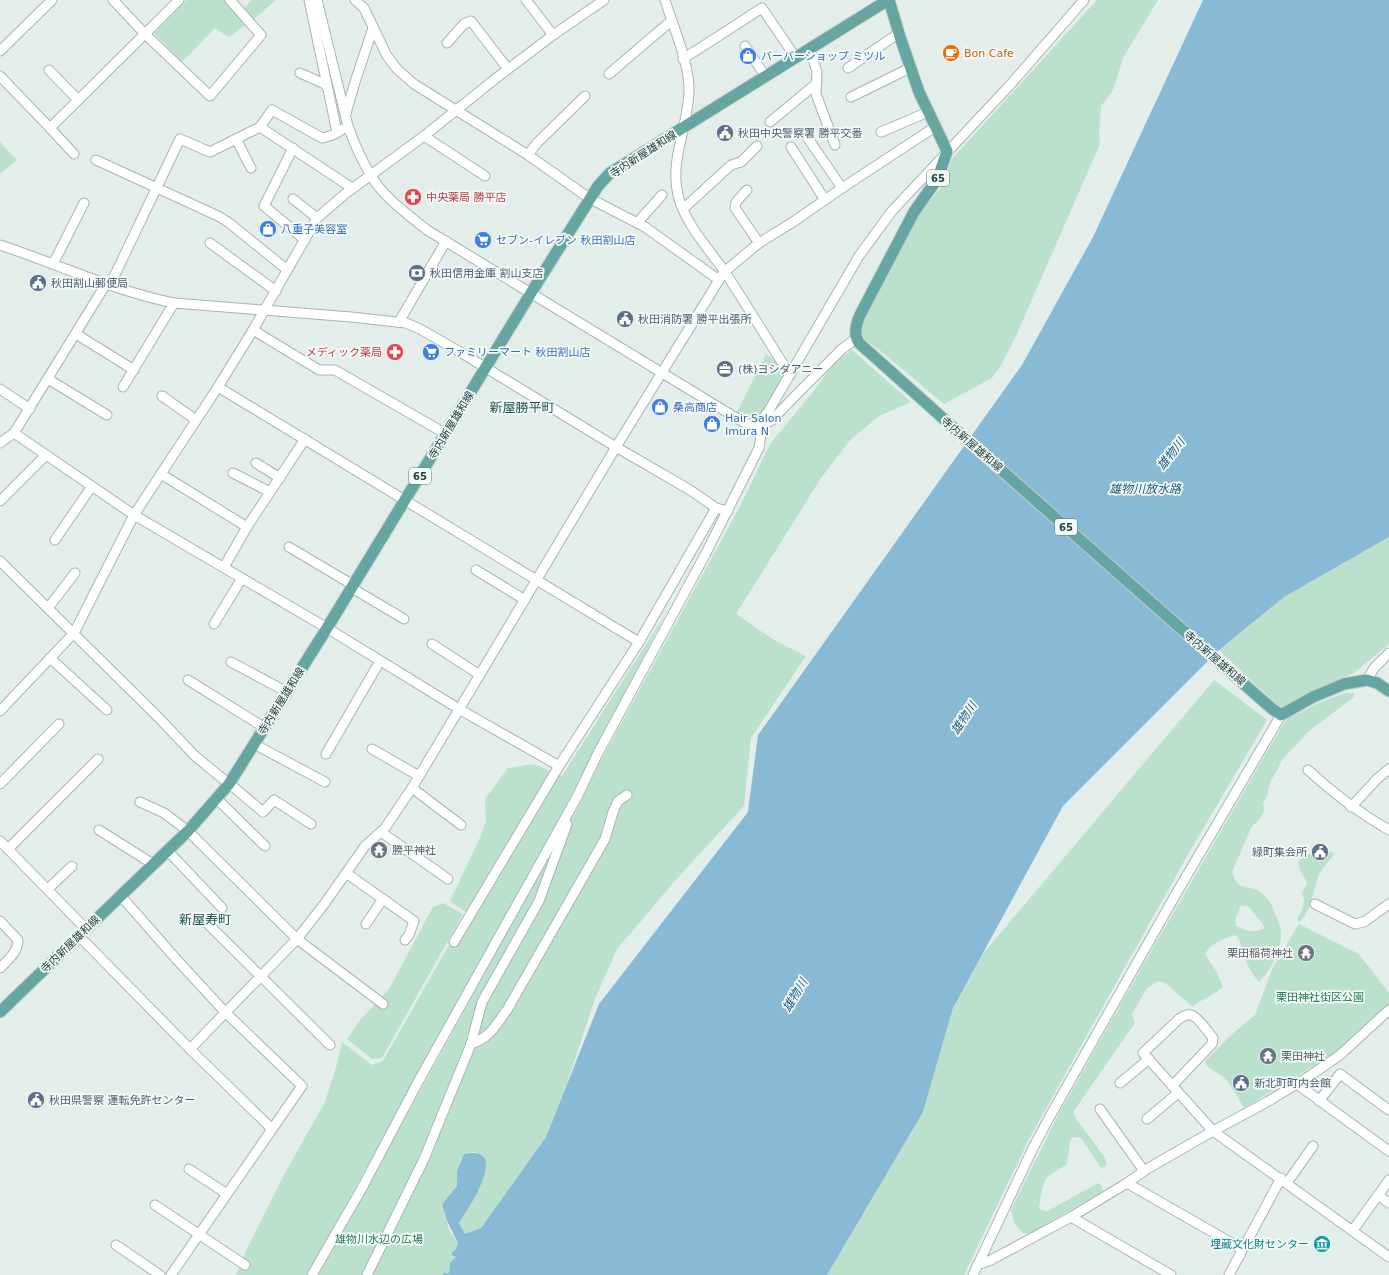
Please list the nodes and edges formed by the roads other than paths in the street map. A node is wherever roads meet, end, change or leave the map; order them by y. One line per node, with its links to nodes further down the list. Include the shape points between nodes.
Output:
1 (52, 0): 24 (street)
2 (113, 0): 19 (street)
3 (180, 0): 19 (street)
4 (230, 0): 19 (street, via 262,35 210,96)
5 (309, 0): 36 (street)
6 (318, 0): 42 (street)
7 (355, 0): 14 (street)
8 (526, 0): 20 (street)
9 (604, 0): 20 (street)
10 (665, 0): 16 (street)
11 (757, 0): 15 (street)
12 (889, 0): 18 (main road, 寺内新屋雄和線 / 65); 23 (main road, 寺内新屋雄和線 / 65)
13 (1084, 0): 58 (street, via 1010,85)
14 (366, 4): 17 (street)
15 (762, 8): 25 (street); 26 (street)
16 (671, 21): 26 (street); 32 (street)
17 (373, 28): 40 (street, via 397,70 414,84); 42 (street)
18 (899, 33): 27 (street); 28 (main road, 寺内新屋雄和線 / 65)
19 (145, 34): 39 (street)
20 (553, 35): 29 (street)
21 (447, 43): 29 (street, via 470,21)
22 (745, 46): 34 (street)
23 (810, 49): 25 (main road, 寺内新屋雄和線 / 65); 35 (street, via 817,72)
24 (0, 51)
25 (796, 58): 34 (main road, 寺内新屋雄和線 / 65)
26 (683, 59): 48 (street, via 689,88)
27 (848, 68)
28 (910, 68): 38 (street); 41 (main road, 寺内新屋雄和線 / 65)
29 (508, 69): 40 (street)
30 (49, 70): 39 (street)
31 (300, 73): 36 (street)
32 (609, 74)
33 (0, 76): 46 (street)
34 (766, 77): 48 (main road, 寺内新屋雄和線 / 65)
35 (817, 83): 43 (street); 54 (street, via 816,94)
36 (327, 85): 49 (street)
37 (585, 96): 60 (street)
38 (851, 97)
39 (78, 100): 46 (street)
40 (457, 110): 52 (street); 60 (street)
41 (928, 112): 47 (main road, 寺内新屋雄和線 / 65); 50 (street)
42 (346, 114): 44 (street)
43 (770, 122)
44 (348, 126): 49 (street); 63 (street)
45 (260, 127): 49 (street, via 272,110 322,138); 53 (street); 57 (street)
46 (50, 128): 59 (street)
47 (935, 128): 58 (main road, 寺内新屋雄和線 / 65); 67 (street)
48 (683, 129): 70 (main road, 寺内新屋雄和線 / 65, via 610,174); 74 (street, via 675,177)
49 (337, 132)
50 (881, 132)
51 (805, 134): 67 (street)
52 (424, 136): 63 (street); 64 (street)
53 (236, 139): 62 (street); 65 (street, via 210,152 180,139)
54 (836, 145)
55 (757, 146): 74 (street, via 741,162 731,165)
56 (791, 147): 72 (street)
57 (293, 148): 66 (street); 78 (street, via 264,206)
58 (947, 151): 96 (main road, 65, via 938,179 914,212 860,315 856,324 856,335); 100 (street, via 892,211 859,256)
59 (74, 154)
60 (528, 155): 70 (street)
61 (96, 160): 65 (street)
62 (251, 168)
63 (371, 175): 66 (street); 79 (street, via 385,193 412,218)
64 (485, 176)
65 (157, 187): 85 (street, via 228,222); 88 (street)
66 (352, 188): 75 (street)
67 (842, 188): 72 (street)
68 (747, 190): 81 (street, via 736,202 735,208)
69 (662, 195): 76 (street)
70 (589, 198): 76 (street); 90 (main road, 寺内新屋雄和線 / 65)
71 (293, 200): 75 (street)
72 (825, 200): 81 (street)
73 (84, 203): 84 (street)
74 (683, 209): 86 (street)
75 (317, 218): 78 (street)
76 (636, 223): 87 (street)
77 (0, 239): 83 (street)
78 (305, 240): 89 (street)
79 (446, 241): 90 (street); 93 (street)
80 (210, 243): 89 (street)
81 (759, 243): 86 (street)
82 (0, 245): 83 (street)
83 (12, 249): 84 (street)
84 (53, 264): 88 (street)
85 (285, 268)
86 (724, 272): 87 (street); 100 (street)
87 (719, 280): 99 (street)
88 (108, 285): 91 (street); 95 (street)
89 (276, 291): 92 (street)
90 (531, 293): 97 (main road, 寺内新屋雄和線 / 65); 99 (street)
91 (174, 303): 92 (street); 98 (street)
92 (265, 310): 93 (street); 94 (street)
93 (399, 322): 97 (street, via 420,328)
94 (253, 330): 103 (street); 111 (street, via 319,370 335,370)
95 (76, 334): 98 (street); 101 (street)
96 (860, 343): 109 (street, via 853,340 771,421); 157 (main road, 寺内新屋雄和線 / 65)
97 (485, 368): 111 (main road, 寺内新屋雄和線 / 65); 114 (street)
98 (134, 370): 102 (street)
99 (663, 373): 109 (street, via 744,422); 114 (street)
100 (790, 375): 109 (street)
101 (48, 378): 106 (street); 107 (street)
102 (123, 387)
103 (218, 387): 108 (street); 112 (street)
104 (0, 388): 106 (street)
105 (162, 396): 108 (street)
106 (30, 409): 110 (street)
107 (107, 414)
108 (196, 420): 118 (street)
109 (757, 426): 125 (street, via 761,436 759,448)
110 (14, 433): 113 (street); 115 (street)
111 (446, 434): 122 (main road, 寺内新屋雄和線 / 65)
112 (305, 439): 119 (street); 122 (street)
113 (0, 442)
114 (616, 447): 124 (street); 135 (street)
115 (46, 455): 120 (street); 123 (street)
116 (256, 463): 119 (street)
117 (233, 473): 121 (street)
118 (161, 474): 126 (street); 127 (street)
119 (280, 478): 121 (street)
120 (92, 486): 126 (street); 128 (street)
121 (270, 492): 127 (street)
122 (406, 500): 135 (street); 136 (main road, 寺内新屋雄和線 / 65)
123 (0, 501)
124 (716, 508): 125 (street); 143 (street)
125 (728, 511): 173 (street)
126 (134, 515): 131 (street); 142 (street)
127 (247, 527): 131 (street)
128 (55, 540)
129 (289, 547): 136 (street)
130 (0, 561): 138 (street)
131 (224, 566): 134 (street)
132 (476, 570): 137 (street)
133 (75, 572): 138 (street)
134 (242, 578): 140 (street); 141 (street)
135 (537, 579): 137 (street); 143 (street)
136 (353, 586): 139 (street); 141 (main road, 寺内新屋雄和線 / 65)
137 (525, 600): 149 (street)
138 (48, 608): 142 (street)
139 (404, 619)
140 (214, 624)
141 (327, 628): 147 (street); 153 (main road, 寺内新屋雄和線 / 65)
142 (74, 633): 146 (street); 170 (street, via 195,756)
143 (640, 642): 164 (street)
144 (432, 644): 149 (street)
145 (1389, 653): 151 (street, via 1374,668)
146 (50, 658): 155 (street); 156 (street)
147 (380, 661): 154 (street); 162 (street)
148 (231, 662): 153 (street)
149 (480, 675): 154 (street)
150 (188, 680): 159 (street)
151 (1367, 680): 152 (main road); 157 (main road, via 1344,684)
152 (1389, 691)
153 (287, 692): 159 (main road, 寺内新屋雄和線 / 65)
154 (459, 709): 164 (street); 167 (street)
155 (107, 710)
156 (0, 711)
157 (1281, 715): 242 (street, via 1049,1118)
158 (59, 724): 169 (street)
159 (265, 728): 160 (main road, 寺内新屋雄和線 / 65)
160 (254, 744): 168 (street); 170 (main road, 寺内新屋雄和線 / 65)
161 (372, 749): 167 (street)
162 (326, 754)
163 (98, 759): 185 (street)
164 (560, 766): 203 (street)
165 (1389, 769): 176 (street, via 1377,778)
166 (1308, 770): 176 (street)
167 (419, 776): 171 (street)
168 (326, 782)
169 (0, 784)
170 (229, 784): 174 (main road, 寺内新屋雄和線 / 65); 177 (street, via 264,812 274,800)
171 (412, 788): 178 (street); 182 (street)
172 (627, 795): 210 (street, via 618,801 605,839 507,1010 488,1036)
173 (577, 797): 210 (street, via 539,902 482,1002); 245 (street)
174 (217, 799): 181 (main road, 寺内新屋雄和線 / 65); 184 (street)
175 (140, 802): 181 (street, via 164,813)
176 (1351, 807): 180 (street)
177 (311, 824)
178 (461, 825)
179 (99, 830): 187 (street)
180 (1389, 830)
181 (188, 831): 186 (main road, 寺内新屋雄和線 / 65); 201 (street)
182 (381, 832): 189 (street, via 365,846); 190 (street)
183 (0, 841): 185 (street)
184 (265, 846)
185 (8, 849): 191 (street)
186 (167, 850): 187 (main road, 寺内新屋雄和線 / 65); 196 (street)
187 (153, 864): 192 (main road, 寺内新屋雄和線 / 65)
188 (72, 866): 191 (street)
189 (346, 873): 193 (street); 201 (street)
190 (448, 879)
191 (48, 889): 200 (street)
192 (120, 895): 200 (main road, 寺内新屋雄和線 / 65); 209 (street)
193 (383, 899): 199 (street); 202 (street, via 414,921)
194 (1315, 904): 195 (street, via 1355,924 1364,922)
195 (1389, 904)
196 (222, 908)
197 (0, 921): 204 (street, via 18,940 18,946)
198 (206, 923): 205 (street)
199 (366, 924)
200 (83, 933): 207 (main road, 寺内新屋雄和線 / 65); 212 (street)
201 (297, 939): 205 (street); 206 (street)
202 (405, 940)
203 (454, 942)
204 (0, 968)
205 (260, 976): 209 (street); 211 (street)
206 (382, 1004)
207 (1, 1008)
208 (1389, 1011): 215 (street, via 1340,1055)
209 (225, 1012): 212 (street); 222 (street, via 302,1086)
210 (470, 1044): 246 (street, via 424,1159)
211 (330, 1045)
212 (190, 1049): 222 (street)
213 (1149, 1060): 214 (street); 216 (street); 216 (street, via 1143,1053 1179,1019 1186,1015 1195,1017 1213,1038 1212,1044)
214 (1120, 1083)
215 (1297, 1084): 218 (street); 223 (street)
216 (1172, 1086): 217 (street)
217 (1178, 1093): 221 (street); 223 (street)
218 (1319, 1100): 220 (street, via 1340,1074); 225 (street)
219 (1100, 1109): 227 (street)
220 (1389, 1110)
221 (1147, 1119)
222 (272, 1129): 231 (street)
223 (1213, 1131): 227 (street); 229 (street)
224 (1313, 1146): 229 (street)
225 (1389, 1151)
226 (189, 1169): 231 (street)
227 (1144, 1171): 230 (street)
228 (1389, 1180): 232 (street)
229 (1284, 1181): 236 (street); 239 (street)
230 (1127, 1183): 235 (street); 239 (street)
231 (227, 1194): 237 (street)
232 (1378, 1195): 233 (street); 236 (street)
233 (1389, 1203)
234 (155, 1205): 237 (street)
235 (1071, 1217): 242 (street); 248 (street)
236 (1353, 1230): 240 (street)
237 (199, 1235): 241 (street); 244 (street)
238 (116, 1245): 243 (street)
239 (1242, 1249): 249 (street)
240 (1389, 1257)
241 (245, 1265)
242 (977, 1265): 247 (street)
243 (160, 1275)
244 (171, 1275)
245 (312, 1275)
246 (367, 1275)
247 (973, 1275)
248 (1171, 1275)
249 (1229, 1275)

